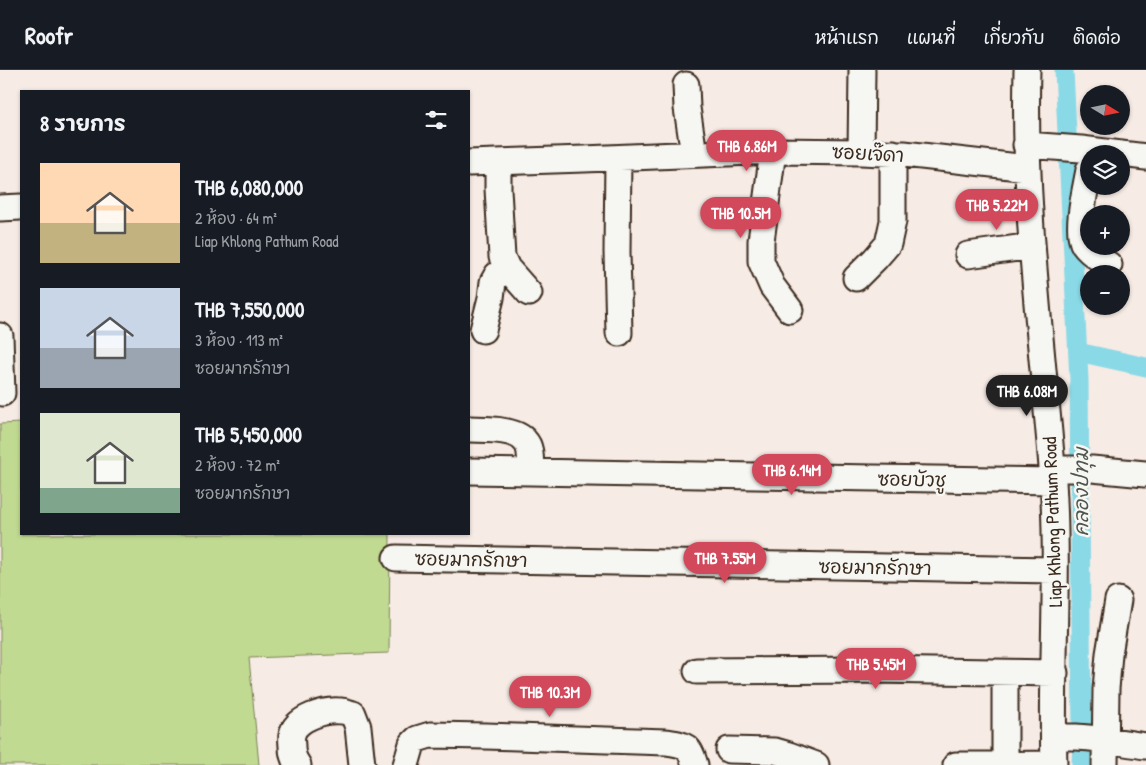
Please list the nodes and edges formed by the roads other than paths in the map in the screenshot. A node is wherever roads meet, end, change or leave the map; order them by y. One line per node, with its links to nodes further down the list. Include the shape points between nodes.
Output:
1 (862, 70): 5 (street)
2 (1027, 70): 6 (street, Liap Khlong Pathum Road)
3 (686, 85): 7 (street)
4 (773, 151): 5 (street, ซอยเจ๊ดา); 7 (street, ซอยเจ๊ดา); 24 (street, via 761,261 772,286)
5 (860, 152): 8 (street, ซอยเจ๊ดา)
6 (1029, 152): 8 (street, ซอยเจ๊ดา); 9 (street, ซอยเจ๊ดา); 18 (street, Liap Khlong Pathum Road)
7 (694, 154): 12 (street, ซอยเจ๊ดา)
8 (893, 154): 22 (street, via 893,221 888,244)
9 (1080, 155)
10 (1130, 155): 11 (street, ซอยเจ๊ดา)
11 (1146, 157)
12 (618, 158): 13 (street, ซอยเจ๊ดา); 26 (street)
13 (498, 162): 14 (street, ซอยเจ๊ดา); 21 (street, via 502,257)
14 (470, 163)
15 (1084, 195): 20 (street, via 1080,233 1087,248)
16 (0, 208): 17 (street)
17 (20, 208)
18 (1032, 246): 19 (street); 32 (street, Liap Khlong Pathum Road)
19 (968, 255)
20 (1109, 265)
21 (507, 268): 23 (street); 25 (street, via 493,282)
22 (856, 278)
23 (529, 293)
24 (790, 310)
25 (483, 330)
26 (619, 333)
27 (0, 336): 28 (street)
28 (2, 393)
29 (470, 429): 31 (street, via 499,430 525,440 529,447)
30 (470, 471): 31 (street, ซอยบัวชู)
31 (531, 471): 32 (street, ซอยบัวชู)
32 (1057, 473): 33 (street, ซอยบัวชู, via 1092,469); 35 (street, Liap Khlong Pathum Road)
33 (1145, 474)
34 (396, 558): 35 (street, ซอยมากรักษา)
35 (1055, 570): 38 (street, Liap Khlong Pathum Road)
36 (1118, 600): 40 (street, via 1106,689)
37 (697, 671): 38 (street)
38 (1055, 673): 40 (street, Liap Khlong Pathum Road)
39 (1005, 688): 43 (street)
40 (1080, 738): 41 (street); 50 (street, Liap Khlong Pathum Road); 51 (street)
41 (1146, 746)
42 (729, 750): 48 (street, via 775,751)
43 (1005, 764): 49 (street); 50 (street)
44 (298, 765): 45 (street, via 292,752 292,735 298,725 309,717 342,711 353,714 358,726)
45 (362, 765)
46 (406, 765): 47 (street, via 412,744 417,739 439,735 666,742 682,745 690,751)
47 (695, 765)
48 (816, 765)
49 (956, 765)
50 (1054, 765)
51 (1105, 765)

